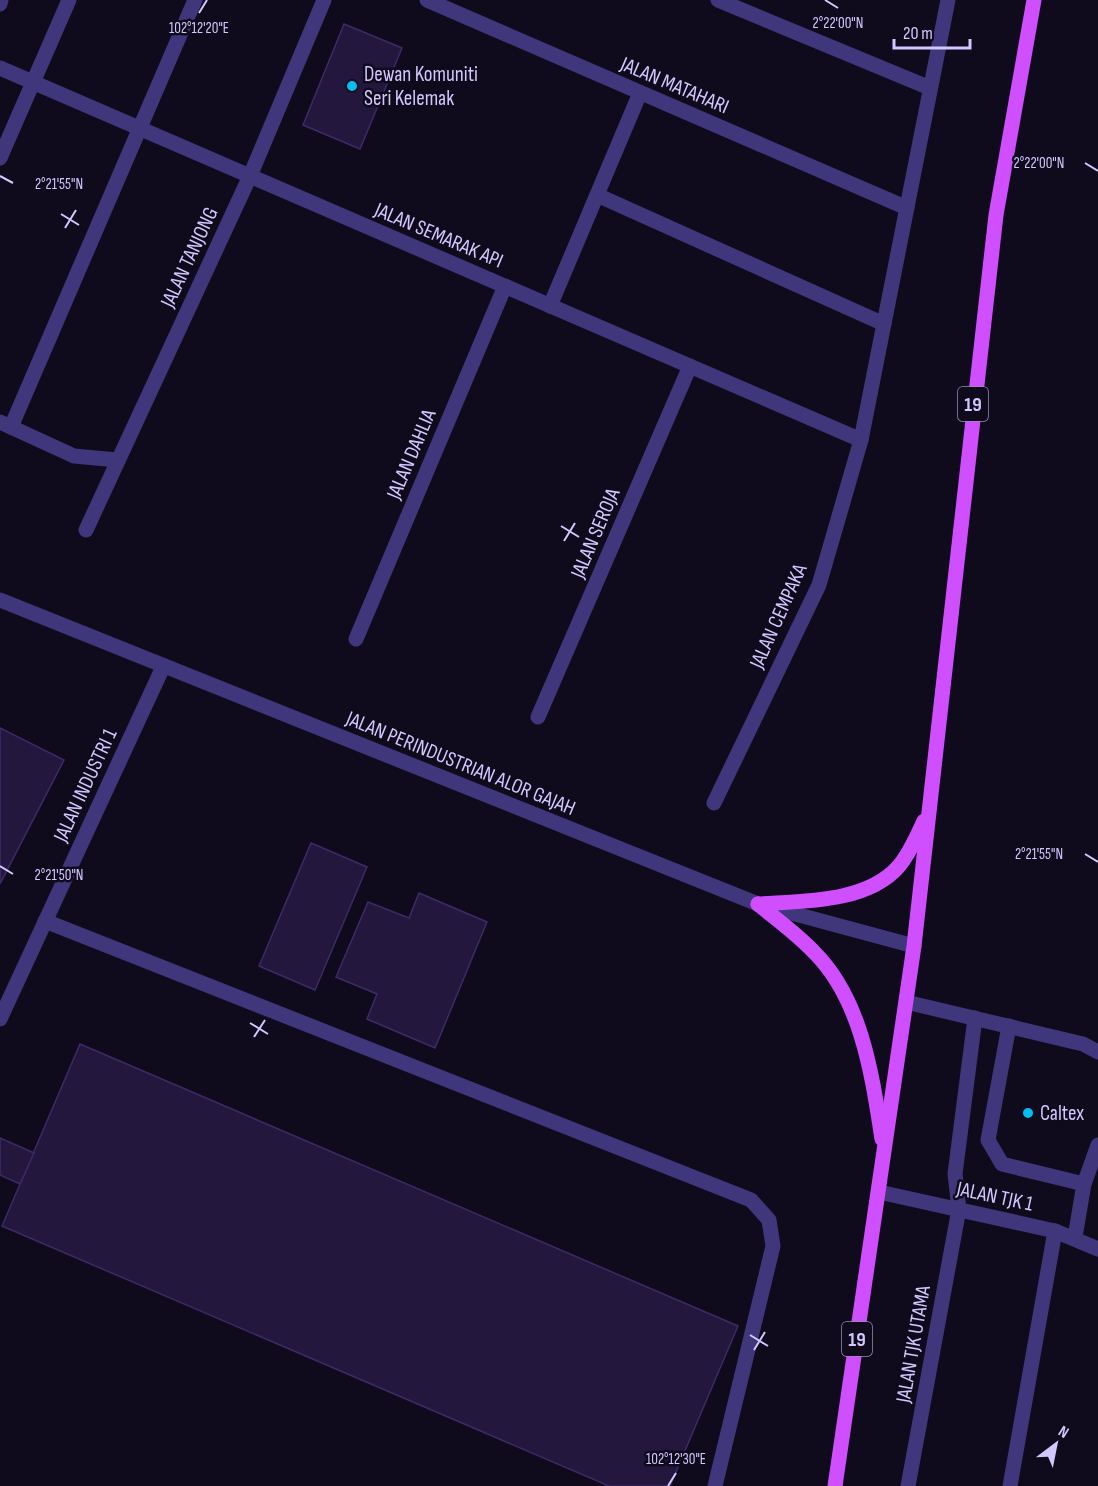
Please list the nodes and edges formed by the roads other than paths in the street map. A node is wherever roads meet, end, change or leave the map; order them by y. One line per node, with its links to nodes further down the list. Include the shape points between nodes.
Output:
1 (69, 0): 9 (street)
2 (195, 0): 12 (street)
3 (324, 0): 14 (street, JALAN TANJONG)
4 (427, 0): 11 (street, JALAN MATAHARI)
5 (718, 0): 10 (street)
6 (948, 0): 10 (street, JALAN CEMPAKA)
7 (1034, 0): 30 (main road, 19, via 996,215)
8 (0, 68): 9 (street, JALAN SEMARAK API)
9 (34, 82): 12 (street, JALAN SEMARAK API); 13 (street)
10 (930, 88): 16 (street, JALAN CEMPAKA)
11 (640, 93): 15 (street); 16 (street, JALAN MATAHARI)
12 (140, 128): 14 (street, JALAN SEMARAK API); 21 (street)
13 (0, 158)
14 (250, 176): 17 (street, JALAN SEMARAK API); 23 (street, JALAN TANJONG)
15 (597, 195): 18 (street); 19 (street)
16 (907, 208): 19 (street, JALAN CEMPAKA)
17 (505, 286): 18 (street, JALAN SEMARAK API); 26 (street, JALAN DAHLIA)
18 (550, 306): 20 (street, JALAN SEMARAK API)
19 (884, 324): 22 (street, JALAN CEMPAKA)
20 (690, 366): 22 (street, JALAN SEMARAK API); 28 (street, JALAN SEROJA)
21 (5, 424): 23 (street, via 74,456)
22 (861, 440): 29 (street, JALAN CEMPAKA, via 819,585)
23 (117, 460): 24 (street, JALAN TANJONG)
24 (86, 530)
25 (0, 600): 27 (street, JALAN PERINDUSTRIAN ALOR GAJAH)
26 (357, 639)
27 (163, 666): 31 (street, JALAN PERINDUSTRIAN ALOR GAJAH); 32 (street, JALAN INDUSTRI 1)
28 (538, 717)
29 (714, 803)
30 (929, 810): 31 (main road, via 898,867 870,887 816,899); 33 (main road, 19)
31 (758, 904): 33 (street, JALAN PERINDUSTRIAN ALOR GAJAH); 40 (main road, via 815,953 852,1010 875,1095)
32 (45, 921): 36 (street, JALAN INDUSTRI 1); 47 (street, via 751,1200 769,1220 773,1246)
33 (914, 946): 34 (main road, 19)
34 (906, 1002): 35 (street); 40 (main road, 19)
35 (975, 1018): 37 (street); 43 (street, JALAN TJK UTAMA, via 955,1174)
36 (0, 1019)
37 (1009, 1026): 38 (street, via 1083,1044); 41 (street, via 988,1140 1002,1164)
38 (1098, 1052)
39 (1098, 1145): 41 (street)
40 (885, 1155): 42 (main road, 19)
41 (1084, 1184): 45 (street)
42 (879, 1192): 43 (street, JALAN TJK 1); 48 (main road, 19)
43 (959, 1209): 44 (street, JALAN TJK 1); 49 (street, JALAN TJK UTAMA)
44 (1055, 1231): 45 (street, JALAN TJK 1); 50 (street)
45 (1075, 1237): 46 (street, JALAN TJK 1)
46 (1098, 1249)
47 (715, 1486)
48 (835, 1486)
49 (908, 1486)
50 (1010, 1486)

